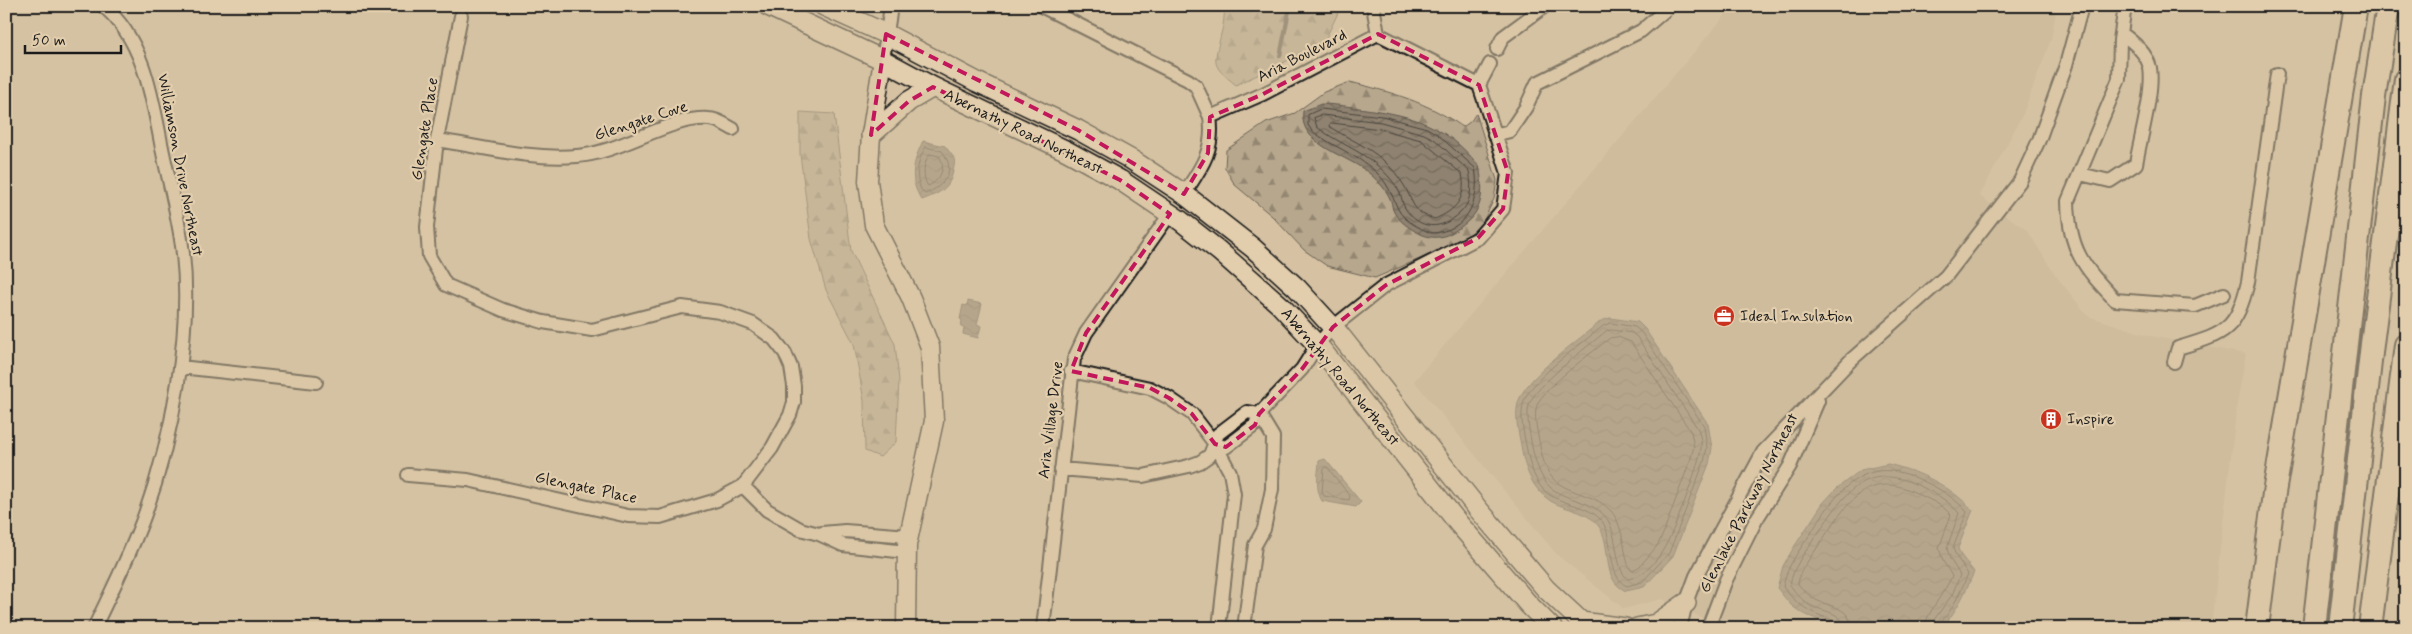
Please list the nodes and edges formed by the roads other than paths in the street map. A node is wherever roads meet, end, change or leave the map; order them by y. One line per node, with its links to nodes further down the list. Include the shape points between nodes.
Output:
1 (103, 6): 37 (street, Williamson Drive Northeast, via 128,34 153,100 183,254 185,300)
2 (768, 6): 18 (main road, Abernathy Road Northeast)
3 (824, 6): 15 (main road, Abernathy Road Northeast)
4 (891, 6): 15 (street)
5 (1041, 6): 24 (street, via 1188,80 1196,86)
6 (1373, 6): 16 (street)
7 (1545, 6): 17 (street, via 1503,37)
8 (1670, 6): 27 (street, via 1641,31 1537,83 1510,131)
9 (2082, 6): 40 (street, Glenlake Parkway Northeast, via 2064,73 2020,182 1946,276 1851,360)
10 (2125, 6): 14 (street)
11 (2356, 6): 46 (highway)
12 (2388, 6): 65 (highway, via 2374,96)
13 (461, 16): 28 (street, Glengate Place)
14 (2121, 33): 29 (street, via 2119,79); 29 (street, via 2138,46 2150,67 2151,82 2136,164 2110,181)
15 (886, 34): 18 (street); 30 (main road, Abernathy Road Northeast, via 1078,130)
16 (1378, 34): 22 (street); 24 (street, Aria Boulevard, via 1263,94)
17 (1497, 49)
18 (883, 60): 23 (main road, Abernathy Road Northeast); 26 (street)
19 (1490, 64): 22 (street)
20 (2277, 74): 36 (street, via 2248,282 2241,309 2220,334 2178,348)
21 (2406, 79): 66 (highway)
22 (1479, 85): 27 (street)
23 (933, 87): 26 (main road, via 909,101); 31 (main road, Abernathy Road Northeast, via 1067,151 1120,180)
24 (1210, 117): 30 (street, via 1212,140 1208,153)
25 (733, 129): 28 (street, Glengate Cove, via 711,119 688,119 621,147 579,156 551,157)
26 (871, 135): 49 (street, via 868,181 874,225 911,298 930,347 934,421)
27 (1494, 135): 33 (street, via 1508,173 1503,209 1478,238 1386,284)
28 (437, 140): 45 (street, Glengate Place, via 427,226 429,256 446,285 503,310 543,322 584,329 592,330 682,307 720,312 753,324 774,339 791,367 794,402 772,448)
29 (2080, 174): 32 (street, via 2068,201 2068,220 2074,246 2088,271 2115,300 2195,306)
30 (1184, 194): 33 (main road, Abernathy Road Northeast, via 1254,248)
31 (1170, 214): 34 (main road, Abernathy Road Northeast, via 1238,266); 38 (street, Aria Village Drive, via 1086,333 1078,346)
32 (2224, 294)
33 (1333, 327): 34 (street); 52 (main road, Abernathy Road Northeast, via 1546,589)
34 (1317, 345): 41 (street, via 1302,370); 58 (main road, Abernathy Road Northeast, via 1459,524)
35 (2406, 345): 67 (highway)
36 (2174, 362)
37 (180, 367): 39 (street); 53 (street, Williamson Drive Northeast, via 167,439 146,512)
38 (1072, 371): 42 (street, via 1150,388 1192,414); 43 (street, Aria Village Drive)
39 (316, 382)
40 (1820, 394): 51 (street, Glenlake Parkway Northeast, via 1763,452 1696,576); 62 (street, Glenlake Parkway Northeast, via 1790,466 1756,520 1726,580)
41 (1259, 414): 42 (street, via 1255,425 1226,447); 57 (street, via 1272,437 1272,489 1264,529 1254,544)
42 (1215, 444): 43 (street, via 1210,455 1200,462 1143,476); 56 (street, via 1230,472 1234,494)
43 (1061, 469): 55 (street, Aria Village Drive)
44 (408, 475): 45 (street, Glengate Place, via 468,480 628,516 660,517 717,500)
45 (743, 486): 48 (street, via 783,521)
46 (2274, 493): 63 (highway); 64 (highway)
47 (862, 533): 48 (street); 49 (street); 50 (street)
48 (819, 534): 50 (street, via 843,545)
49 (907, 544): 50 (street); 54 (street)
50 (860, 547)
51 (1686, 604): 60 (main road, via 1656,624); 61 (street, Glenlake Parkway Northeast)
52 (1584, 625): 59 (main road)
53 (94, 628)
54 (906, 628)
55 (1043, 628)
56 (1219, 628)
57 (1244, 628)
58 (1552, 628)
59 (1625, 628)
60 (1636, 628)
61 (1680, 628)
62 (1708, 628)
63 (2245, 628)
64 (2257, 628)
65 (2314, 628)
66 (2340, 628)
67 (2370, 628)

